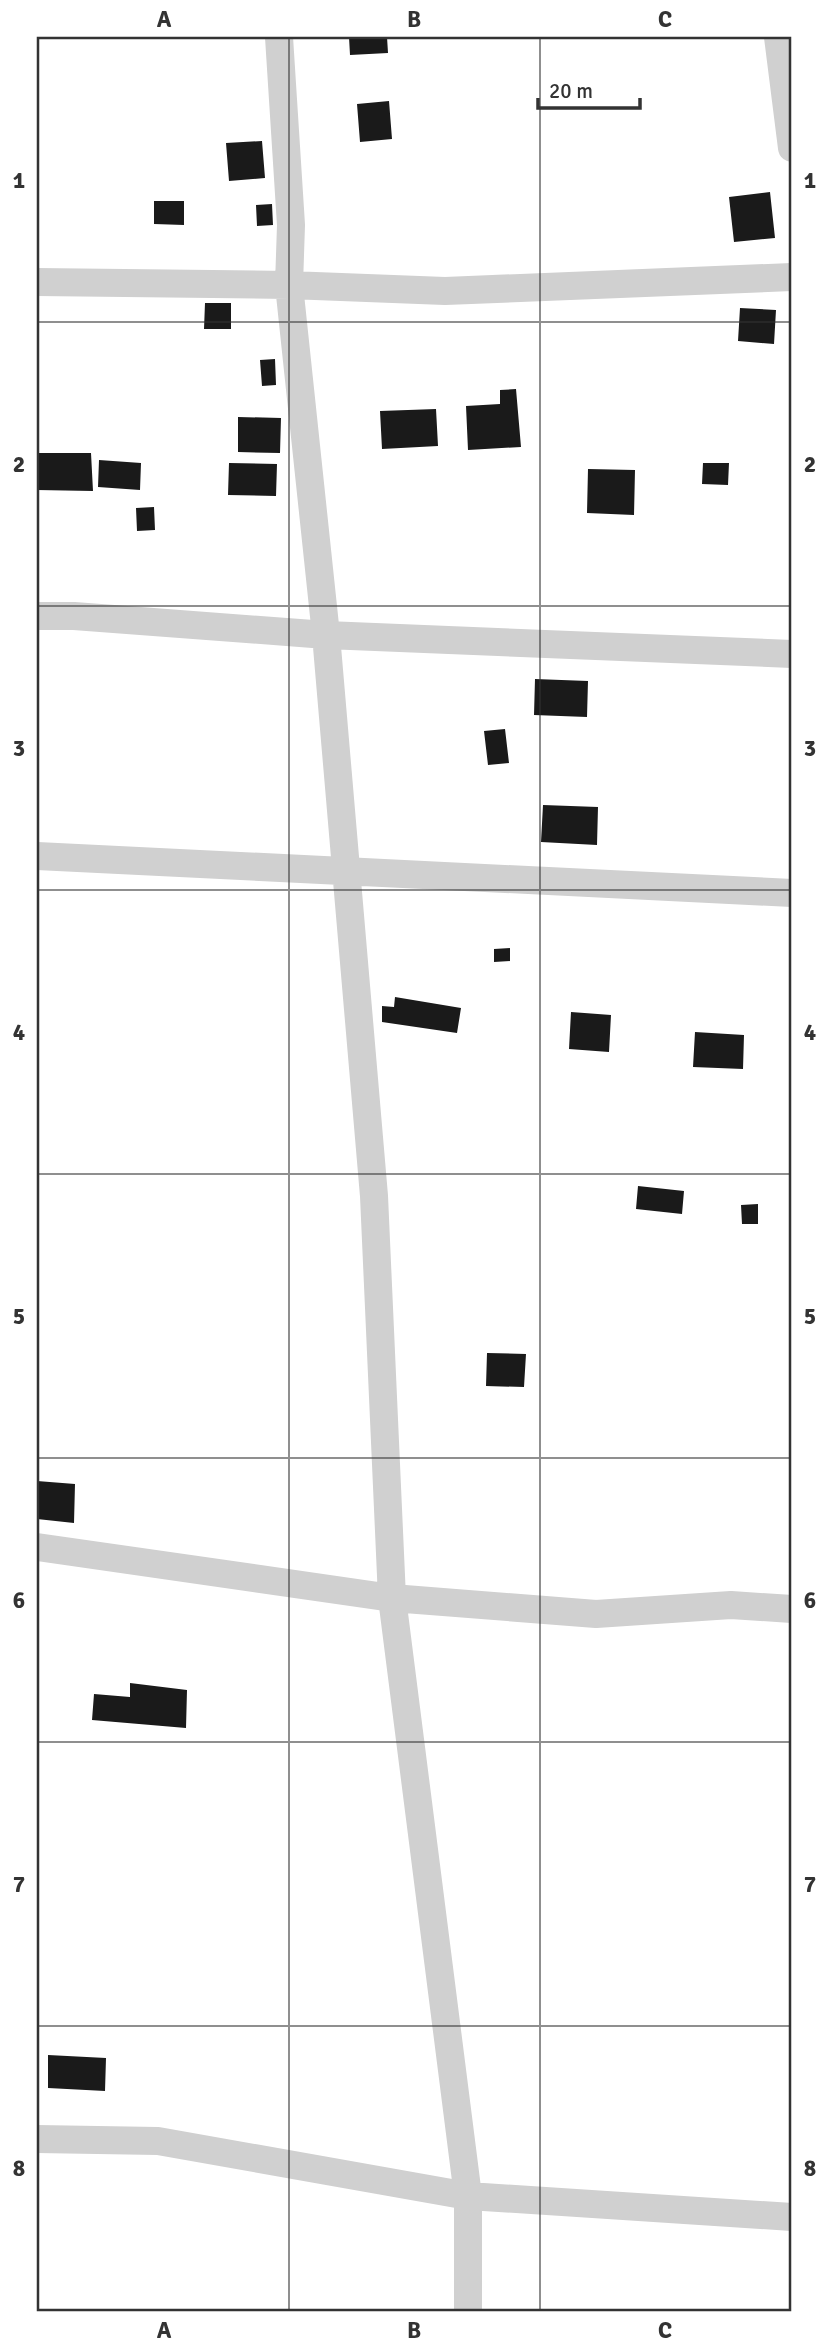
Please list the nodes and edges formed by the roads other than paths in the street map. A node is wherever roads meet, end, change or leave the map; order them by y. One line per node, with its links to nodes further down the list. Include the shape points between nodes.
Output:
1 (279, 37): 6 (street, via 291,225)
2 (778, 37): 3 (street)
3 (792, 148)
4 (792, 277): 6 (street, via 445,291)
5 (37, 282): 6 (street)
6 (289, 285): 8 (street)
7 (37, 616): 8 (street)
8 (326, 635): 9 (street); 11 (street)
9 (792, 654)
10 (37, 856): 11 (street)
11 (346, 870): 12 (street); 14 (street, via 374,1196)
12 (792, 893)
13 (37, 1547): 14 (street)
14 (392, 1598): 15 (street, via 596,1614 731,1605); 17 (street)
15 (792, 1609)
16 (37, 2139): 17 (street, via 158,2141)
17 (468, 2196): 18 (street); 19 (street)
18 (792, 2217)
19 (468, 2312)

